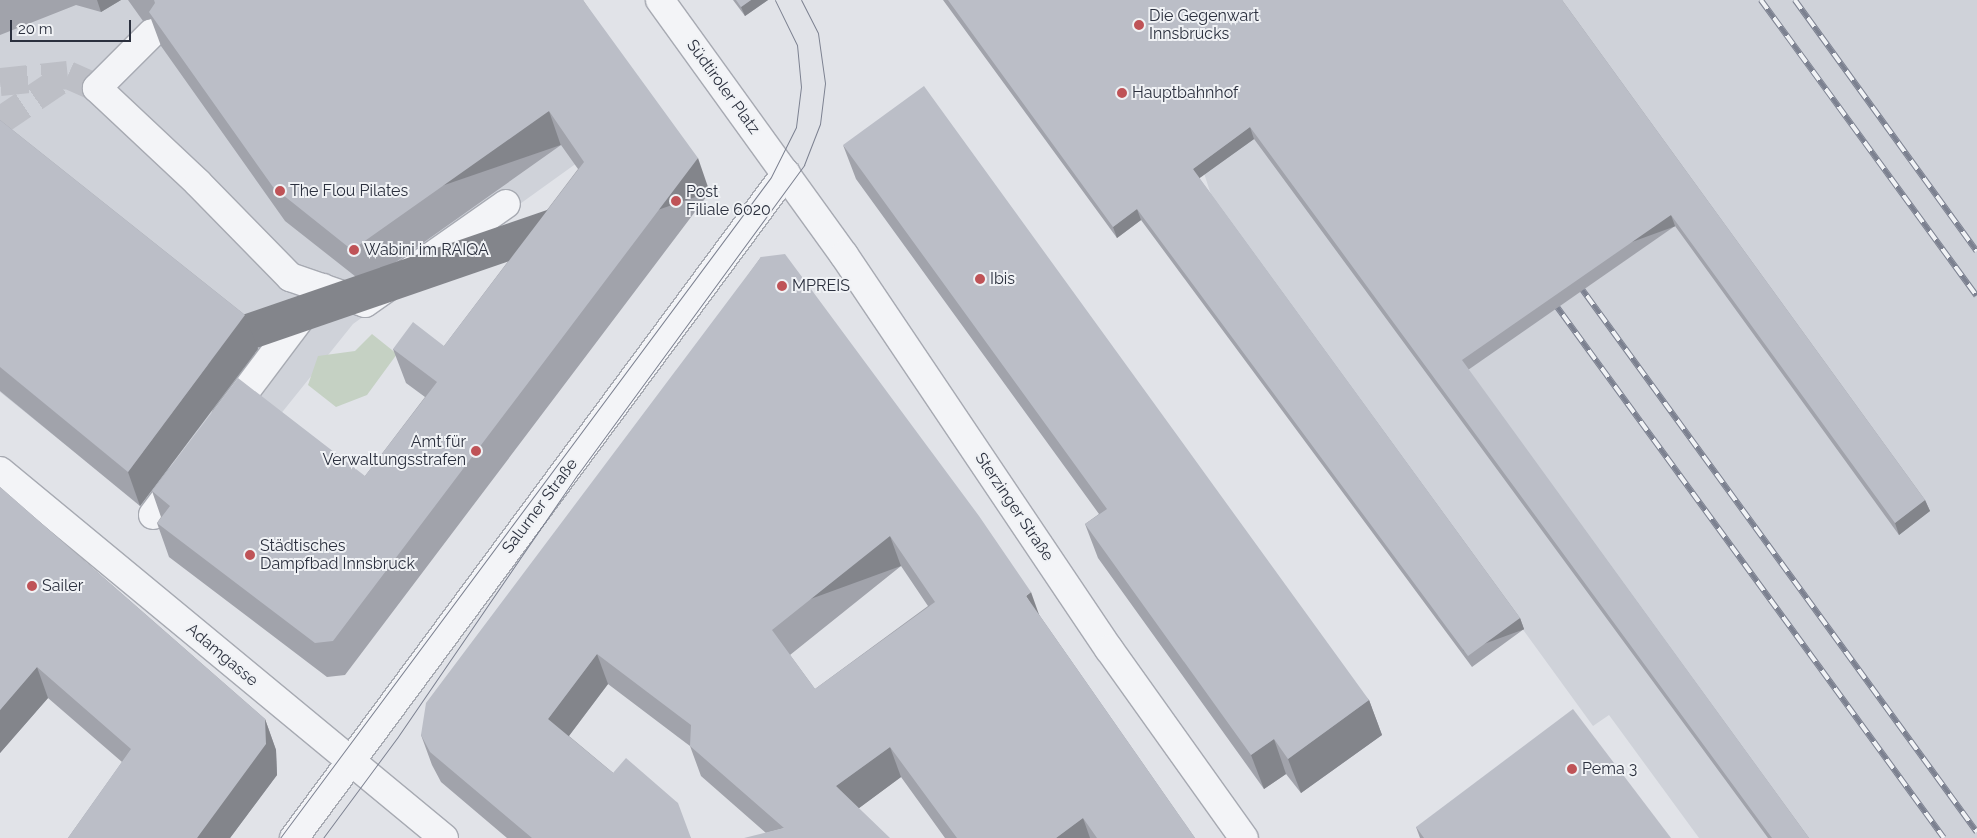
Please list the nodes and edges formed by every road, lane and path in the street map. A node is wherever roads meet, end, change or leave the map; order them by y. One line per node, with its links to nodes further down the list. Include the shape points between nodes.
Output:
1 (660, 0): 3 (street, Südtiroler Platz)
2 (152, 33): 5 (street, via 97,88 198,183 290,277)
3 (786, 173): 10 (street, Salurner Straße); 13 (street, Sterzinger Straße, via 1109,648)
4 (506, 204): 5 (street, via 365,303)
5 (323, 288): 6 (street)
6 (211, 437)
7 (194, 461): 9 (street)
8 (0, 471): 10 (street, Adamgasse)
9 (152, 515)
10 (350, 761): 11 (street, Salurner Straße); 12 (street, Adamgasse)
11 (294, 838)
12 (444, 838)
13 (1244, 838)

